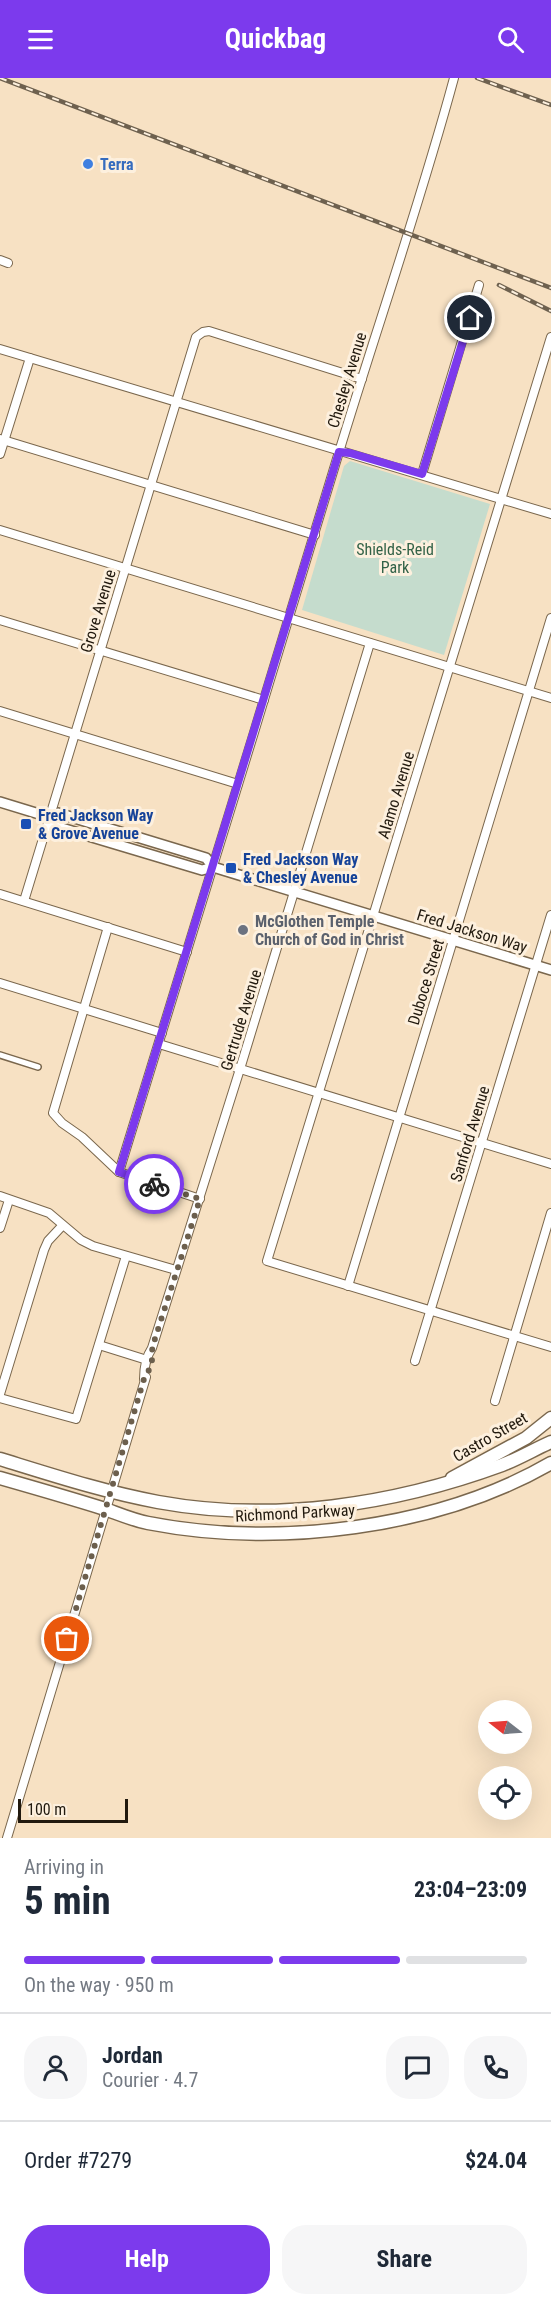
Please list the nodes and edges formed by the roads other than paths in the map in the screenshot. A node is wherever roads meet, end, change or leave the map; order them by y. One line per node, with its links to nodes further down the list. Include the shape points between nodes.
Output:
1 (454, 78): 6 (street, Chesley Avenue)
2 (479, 285): 11 (street)
3 (551, 337): 13 (street, Alamo Avenue)
4 (0, 349): 5 (street)
5 (30, 358): 7 (street); 8 (street)
6 (362, 379): 7 (street, Grove Avenue, via 209,331 196,337); 9 (street, Chesley Avenue)
7 (176, 402): 9 (street); 12 (street, Grove Avenue)
8 (2, 440): 10 (street); 12 (street)
9 (339, 452): 11 (street); 16 (street, Chesley Avenue)
10 (0, 454)
11 (422, 474): 13 (street)
12 (151, 486): 16 (street); 17 (street, Grove Avenue)
13 (501, 498): 14 (street); 23 (street, Alamo Avenue)
14 (551, 514)
15 (0, 530): 17 (street)
16 (315, 536): 18 (street, Chesley Avenue)
17 (126, 568): 18 (street); 22 (street, Grove Avenue)
18 (289, 618): 21 (street); 26 (street, Chesley Avenue)
19 (551, 618): 24 (street, Duboce Street)
20 (0, 620): 22 (street)
21 (370, 643): 23 (street); 33 (street, Gertrude Avenue)
22 (100, 651): 26 (street); 28 (street, Grove Avenue)
23 (449, 667): 24 (street); 37 (street, Alamo Avenue)
24 (529, 692): 25 (street); 39 (street, Duboce Street)
25 (551, 698)
26 (264, 700): 29 (street, Chesley Avenue)
27 (0, 711): 28 (street)
28 (75, 734): 29 (street); 31 (street, Grove Avenue)
29 (238, 784): 32 (street, Chesley Avenue)
30 (0, 802): 31 (street, Fred Jackson Way)
31 (49, 817): 32 (street, Fred Jackson Way, via 55,826 202,870); 35 (street, Grove Avenue)
32 (213, 867): 33 (street, Fred Jackson Way); 40 (street, Chesley Avenue)
33 (294, 893): 37 (street, Fred Jackson Way); 49 (street, Gertrude Avenue)
34 (0, 894): 35 (street)
35 (24, 901): 38 (street)
36 (551, 915): 41 (street, Sanford Avenue)
37 (373, 917): 39 (street, Fred Jackson Way); 50 (street, Alamo Avenue)
38 (108, 927): 40 (street); 44 (street)
39 (453, 941): 41 (street, Fred Jackson Way); 51 (street, Duboce Street)
40 (187, 952): 45 (street, Chesley Avenue)
41 (536, 966): 42 (street, Fred Jackson Way); 52 (street, Sanford Avenue)
42 (551, 970)
43 (0, 983): 44 (street)
44 (82, 1009): 45 (street); 54 (street, via 53,1113)
45 (162, 1033): 46 (street, Chesley Avenue)
46 (159, 1044): 49 (street); 54 (street, Chesley Avenue)
47 (0, 1055): 48 (street)
48 (38, 1067)
49 (240, 1069): 50 (street); 56 (street, Gertrude Avenue)
50 (319, 1093): 51 (street); 63 (street, Alamo Avenue, via 267,1261)
51 (399, 1118): 52 (street); 63 (street, Duboce Street)
52 (481, 1143): 53 (street); 64 (street, Sanford Avenue)
53 (551, 1164)
54 (119, 1172): 56 (street)
55 (0, 1196): 57 (street)
56 (200, 1199): 62 (street, Gertrude Avenue)
57 (9, 1200): 59 (street, via 49,1213); 60 (street)
58 (551, 1213): 65 (street)
59 (62, 1226): 61 (street, via 81,1240); 72 (street, via 44,1250)
60 (0, 1228)
61 (126, 1256): 62 (street); 66 (street)
62 (176, 1270): 68 (street, Gertrude Avenue)
63 (348, 1286): 64 (street)
64 (430, 1311): 65 (street); 70 (street, Sanford Avenue)
65 (513, 1336): 67 (street); 74 (street)
66 (99, 1346): 69 (street); 73 (street, via 76,1419)
67 (551, 1347)
68 (152, 1348): 69 (street); 71 (street)
69 (147, 1360): 71 (street)
70 (416, 1361)
71 (144, 1379): 83 (street)
72 (0, 1394)
73 (0, 1398)
74 (495, 1401)
75 (551, 1418): 82 (main road, Castro Street, via 526,1438)
76 (551, 1442): 82 (main road, Richmond Parkway, via 502,1465)
77 (0, 1459): 83 (main road, Richmond Parkway)
78 (551, 1463): 81 (main road, Richmond Parkway)
79 (551, 1469): 81 (main road)
80 (0, 1478): 84 (main road, Richmond Parkway)
81 (520, 1481): 84 (main road, Richmond Parkway, via 421,1514 303,1532 251,1534 201,1530 148,1523)
82 (444, 1482): 83 (main road, Richmond Parkway, via 374,1500 261,1512 174,1505)
83 (110, 1491): 84 (street)
84 (105, 1509): 85 (street)
85 (7, 1838)

